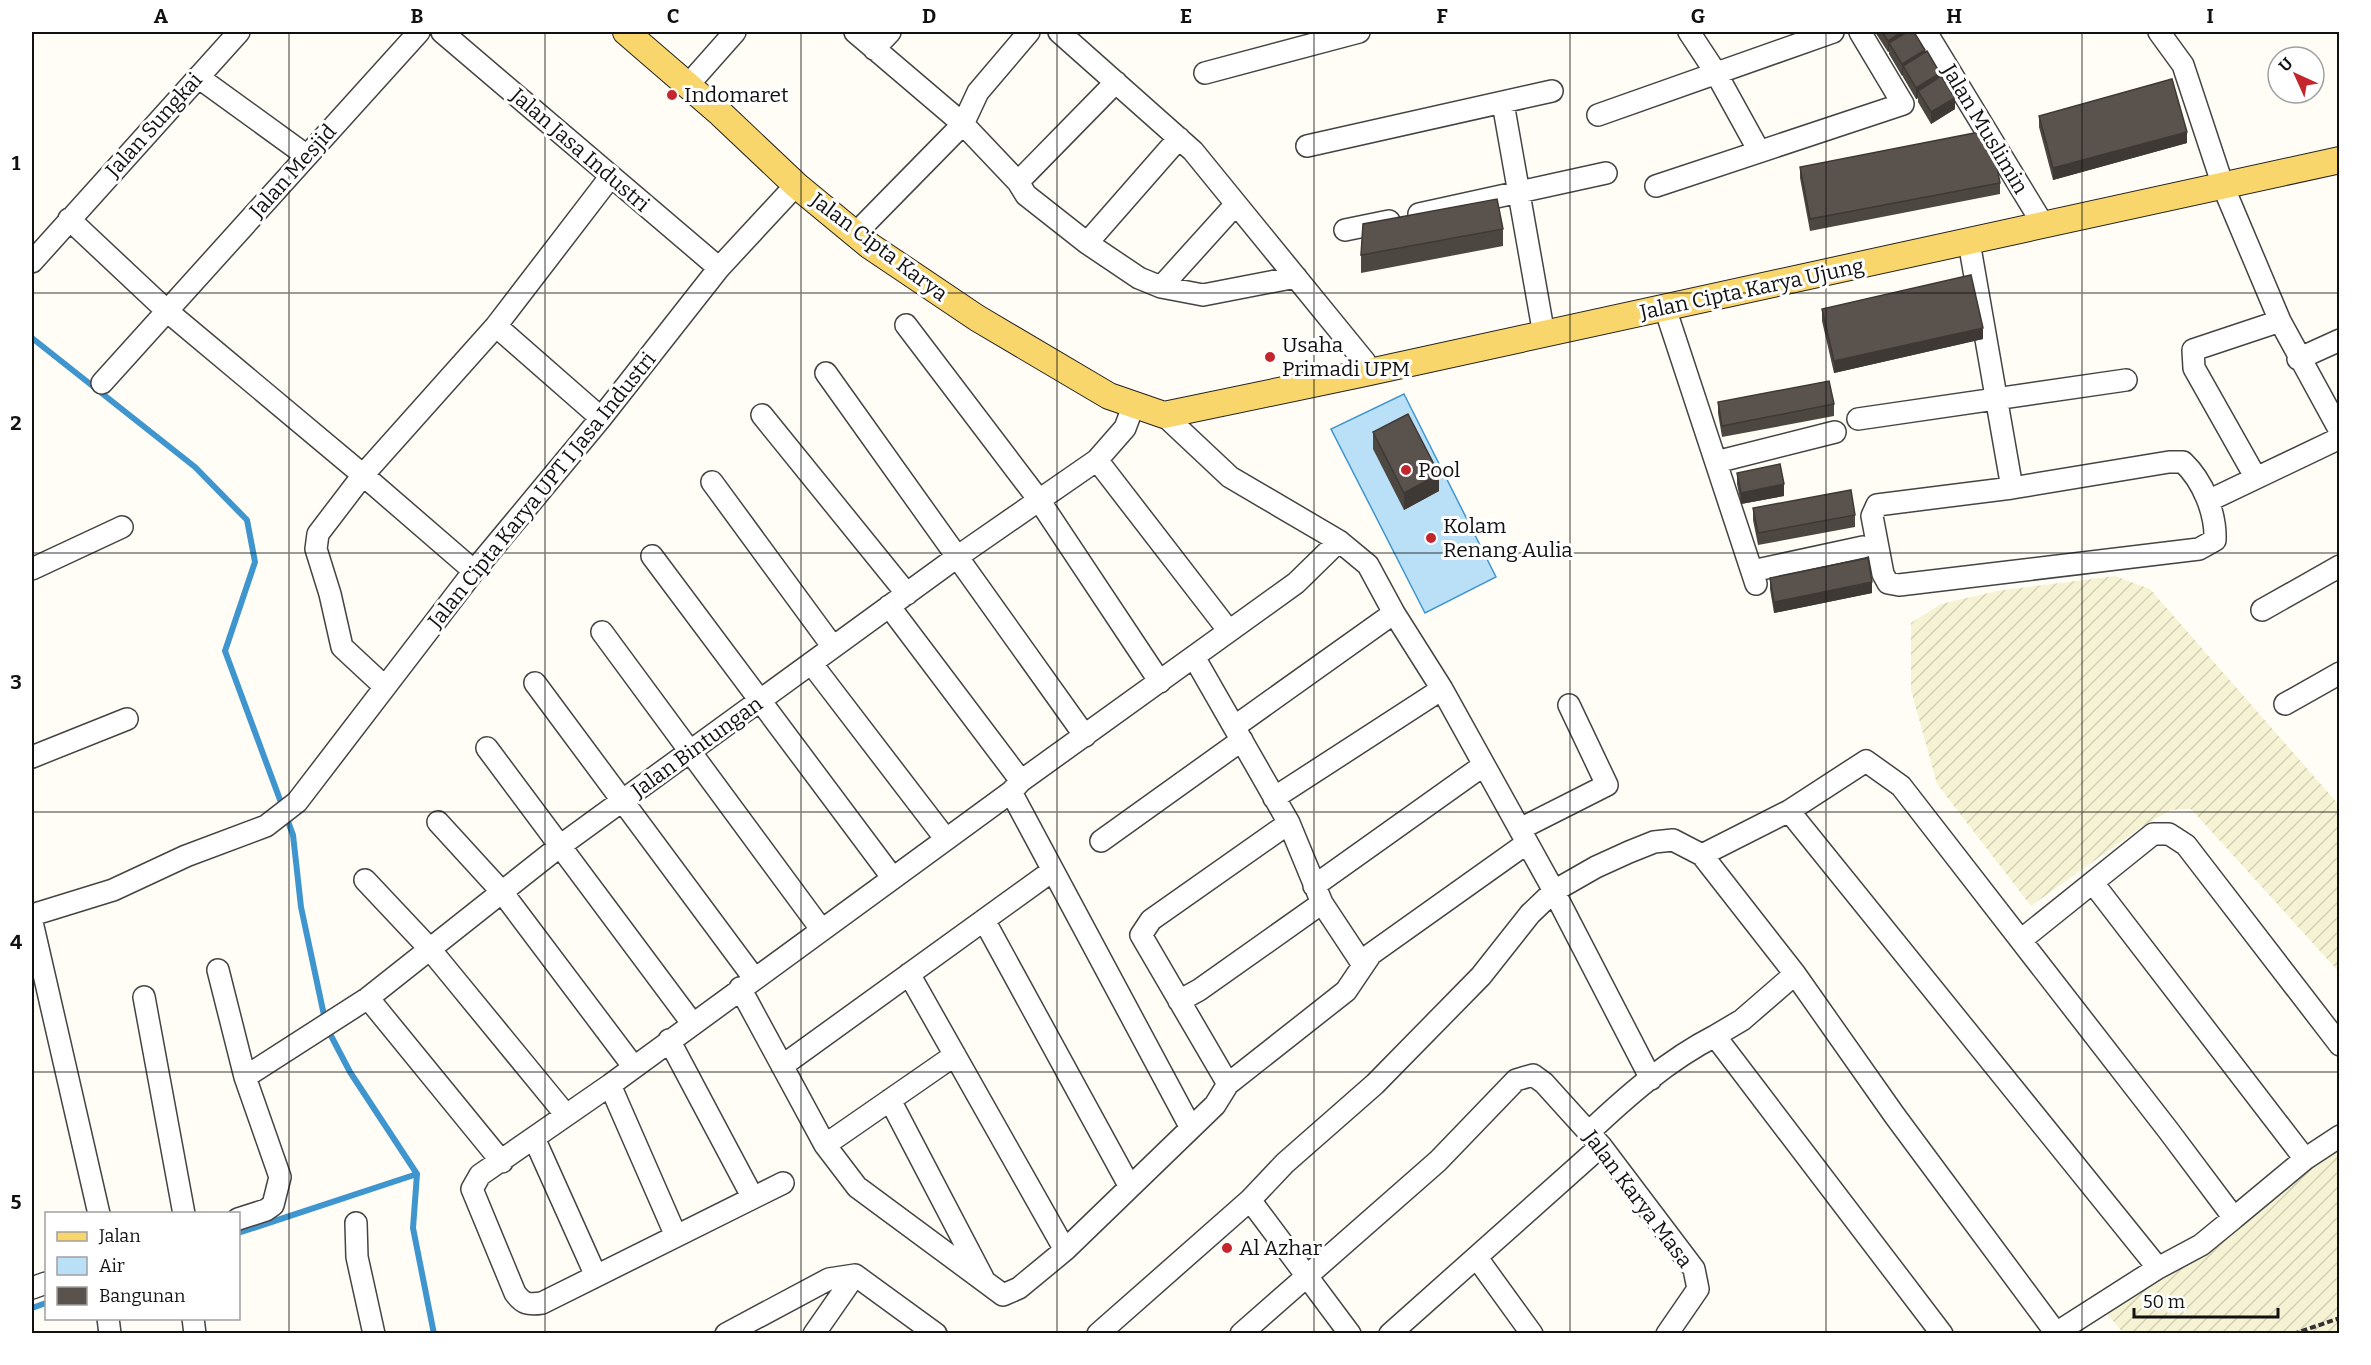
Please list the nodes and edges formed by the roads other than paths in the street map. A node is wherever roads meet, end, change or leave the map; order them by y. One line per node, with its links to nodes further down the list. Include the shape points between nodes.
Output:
1 (239, 32): 20 (street, Jalan Sungkai)
2 (418, 32): 30 (street, Jalan Mesjid)
3 (442, 32): 33 (street, Jalan Jasa Industri)
4 (626, 32): 22 (main road, Jalan Cipta Karya)
5 (735, 32): 22 (street)
6 (855, 32): 17 (street)
7 (890, 32): 17 (street)
8 (1029, 32): 26 (street, via 978,92)
9 (1059, 32): 21 (street)
10 (1359, 32): 16 (street)
11 (1689, 32): 19 (street)
12 (1833, 32): 19 (street)
13 (1860, 32): 29 (street, via 1903,104)
14 (1926, 32): 41 (street, Jalan Muslimin)
15 (2159, 32): 37 (street, via 2183,65)
16 (1313, 37): 18 (street)
17 (874, 49): 26 (street)
18 (1205, 73)
19 (1716, 73): 25 (street); 29 (street)
20 (198, 77): 30 (street); 40 (street, Jalan Sungkai)
21 (1116, 82): 27 (street); 34 (street)
22 (688, 85): 35 (main road, Jalan Cipta Karya)
23 (1552, 91): 24 (street)
24 (1503, 103): 28 (street); 38 (street)
25 (1598, 114)
26 (963, 124): 34 (street); 43 (street)
27 (1179, 138): 39 (street); 45 (street)
28 (1307, 146)
29 (1760, 151): 36 (street)
30 (307, 156): 51 (street, Jalan Mesjid)
31 (2340, 160): 37 (main road, Jalan Cipta Karya Ujung)
32 (1606, 173): 38 (street)
33 (611, 176): 47 (street, Jalan Jasa Industri); 54 (street)
34 (1018, 182): 45 (street, via 1026,195)
35 (796, 185): 43 (main road, Jalan Cipta Karya); 47 (street, Jalan Cipta Karya UPT I Jasa Industri)
36 (1656, 186)
37 (2223, 186): 41 (main road, Jalan Cipta Karya Ujung); 52 (street)
38 (1518, 192): 42 (street); 55 (street)
39 (1236, 204): 48 (street); 49 (street)
40 (69, 219): 46 (street, Jalan Sungkai); 51 (street)
41 (2044, 226): 44 (main road, Jalan Cipta Karya Ujung)
42 (1346, 230)
43 (856, 233): 63 (main road, Jalan Cipta Karya, via 984,322 1109,396)
44 (1968, 242): 50 (main road, Jalan Cipta Karya Ujung); 62 (street)
45 (1087, 243): 49 (street)
46 (32, 262)
47 (719, 268): 66 (street, Jalan Cipta Karya UPT I Jasa Industri)
48 (1296, 277): 49 (street, via 1203,295); 58 (street)
49 (1161, 288)
50 (1665, 308): 55 (main road, Jalan Cipta Karya Ujung); 72 (street)
51 (167, 311): 61 (street, Jalan Mesjid); 73 (street)
52 (2280, 321): 57 (street); 74 (street, via 2193,350 2194,368)
53 (906, 325): 77 (street)
54 (496, 326): 66 (street); 73 (street)
55 (1544, 335): 65 (main road, Jalan Cipta Karya Ujung)
56 (2340, 340): 57 (street)
57 (2298, 359): 68 (street)
58 (1365, 362)
59 (826, 373): 83 (street)
60 (2126, 380): 62 (street)
61 (102, 383)
62 (1996, 399): 67 (street); 76 (street)
63 (1134, 405): 65 (main road, Jalan Cipta Karya); 71 (street, Jalan Bintungan, via 1125,428)
64 (762, 415): 87 (street)
65 (1164, 415): 80 (street, via 1230,477)
66 (601, 418): 86 (street, Jalan Cipta Karya UPT I Jasa Industri)
67 (1858, 419)
68 (2340, 431)
69 (1835, 432): 72 (street)
70 (2340, 438): 74 (street)
71 (1097, 460): 77 (street, Jalan Bintungan); 90 (street)
72 (1716, 462): 81 (street, via 1754,577)
73 (363, 475): 86 (street); 98 (street, via 318,534 316,549 342,647)
74 (2256, 478): 78 (street)
75 (712, 482): 92 (street)
76 (2012, 488): 78 (street, via 2183,462); 78 (street, via 1877,505 1872,516 1888,583 1899,585 2199,549 2215,540)
77 (1039, 500): 83 (street, Jalan Bintungan); 96 (street)
78 (2208, 501)
79 (122, 527): 85 (street)
80 (1339, 541): 89 (street, via 1368,565); 90 (street, via 1296,583)
81 (1863, 547)
82 (652, 556): 100 (street)
83 (957, 557): 87 (street, Jalan Bintungan); 105 (street)
84 (2340, 566): 88 (street)
85 (32, 569)
86 (474, 571): 98 (street, Jalan Cipta Karya UPT I Jasa Industri)
87 (898, 600): 92 (street, Jalan Bintungan); 110 (street)
88 (2262, 610)
89 (1394, 613): 99 (street); 104 (street)
90 (1230, 631): 93 (street)
91 (602, 632): 107 (street)
92 (833, 647): 94 (street, Jalan Bintungan)
93 (1194, 657): 96 (street); 104 (street)
94 (811, 663): 100 (street, Jalan Bintungan); 117 (street)
95 (2340, 674): 101 (street)
96 (1160, 682): 105 (street)
97 (535, 683): 112 (street)
98 (385, 687): 128 (street, Jalan Cipta Karya UPT I Jasa Industri, via 297,802 266,826 186,856 113,891)
99 (1443, 689): 109 (street); 111 (street)
100 (760, 700): 107 (street, Jalan Bintungan); 122 (street)
101 (2285, 704)
102 (1569, 705): 116 (street, via 1607,785)
103 (127, 719): 108 (street)
104 (1238, 734): 111 (street); 118 (street)
105 (1086, 736): 110 (street)
106 (487, 748): 119 (street)
107 (690, 752): 112 (street, Jalan Bintungan); 131 (street)
108 (32, 757)
109 (1484, 765): 116 (street); 127 (street)
110 (1016, 787): 117 (street); 121 (street)
111 (1274, 798): 115 (street)
112 (622, 801): 119 (street, Jalan Bintungan); 138 (street)
113 (1789, 811): 120 (street); 132 (street, via 1866,761 1901,786); 174 (street)
114 (438, 822): 126 (street)
115 (1289, 823): 127 (street); 141 (street, via 1151,920 1141,935)
116 (1523, 836): 125 (street); 134 (street, via 1371,954)
117 (945, 838): 122 (street)
118 (1101, 840)
119 (560, 846): 126 (street, Jalan Bintungan); 142 (street)
120 (1702, 855): 125 (street, via 1673,840 1654,842 1596,867); 137 (street)
121 (1052, 871): 129 (street); 155 (street)
122 (892, 877): 131 (street)
123 (365, 880): 133 (street)
124 (2093, 883): 132 (street); 145 (street, via 2153,834 2169,834 2186,845); 160 (street)
125 (1554, 891): 150 (street); 165 (street, via 1480,976 1375,1084 1285,1163)
126 (502, 892): 133 (street, Jalan Bintungan); 147 (street)
127 (1318, 894): 134 (street); 141 (street)
128 (32, 915)
129 (984, 920): 136 (street); 163 (street)
130 (32, 922): 166 (street)
131 (821, 929): 138 (street)
132 (2021, 940): 169 (street)
133 (429, 948): 140 (street, Jalan Bintungan); 154 (street)
134 (1363, 965): 151 (street, via 1346,991)
135 (218, 970): 149 (street)
136 (909, 974): 146 (street); 148 (street)
137 (1795, 974): 143 (street, via 1742,1020); 181 (street)
138 (747, 983): 142 (street); 148 (street)
139 (144, 997): 167 (street)
140 (368, 998): 149 (street, Jalan Bintungan); 161 (street)
141 (1179, 1001): 151 (street)
142 (692, 1023): 144 (street)
143 (1716, 1036): 150 (street, via 1696,1045); 190 (street)
144 (669, 1040): 147 (street); 164 (street)
145 (2340, 1045)
146 (955, 1055): 153 (street); 172 (street)
147 (633, 1066): 152 (street)
148 (782, 1066): 159 (street)
149 (245, 1077): 168 (street, via 280,1177 273,1205)
150 (1651, 1079): 158 (street)
151 (1228, 1084): 155 (street, via 1215,1105)
152 (610, 1085): 154 (street); 171 (street)
153 (890, 1100): 159 (street); 178 (street)
154 (566, 1115): 157 (street)
155 (1191, 1128): 163 (street)
156 (2340, 1136): 160 (street)
157 (534, 1138): 161 (street); 176 (street)
158 (1594, 1140): 173 (street); 177 (street, Jalan Karya Masa, via 1544,1083 1533,1075 1516,1080 1438,1161); 189 (street, Jalan Karya Masa, via 1694,1269 1698,1289)
159 (825, 1145): 178 (street, via 857,1187)
160 (2305, 1159): 169 (street)
161 (502, 1162): 176 (street, via 480,1175 472,1189 515,1293 523,1303 542,1303)
162 (783, 1183): 164 (street)
163 (1130, 1187): 172 (street)
164 (753, 1198): 171 (street)
165 (1250, 1200): 177 (street); 185 (street)
166 (99, 1212)
167 (184, 1212)
168 (240, 1218)
169 (2234, 1218): 174 (street, via 2200,1245)
170 (356, 1223): 182 (street, via 357,1257)
171 (676, 1236): 176 (street)
172 (1065, 1250): 178 (street, via 1019,1288 1003,1295)
173 (1477, 1258): 179 (street); 188 (street)
174 (2158, 1268): 181 (street)
175 (855, 1275): 180 (street); 183 (street, via 829,1279); 184 (street)
176 (596, 1276)
177 (1308, 1278): 186 (street); 187 (street)
178 (985, 1283)
179 (1526, 1331)
180 (928, 1332)
181 (2056, 1333)
182 (374, 1334)
183 (726, 1334)
184 (814, 1334)
185 (1098, 1334)
186 (1241, 1334)
187 (1350, 1334)
188 (1390, 1334)
189 (1666, 1334)
190 (1942, 1334)

